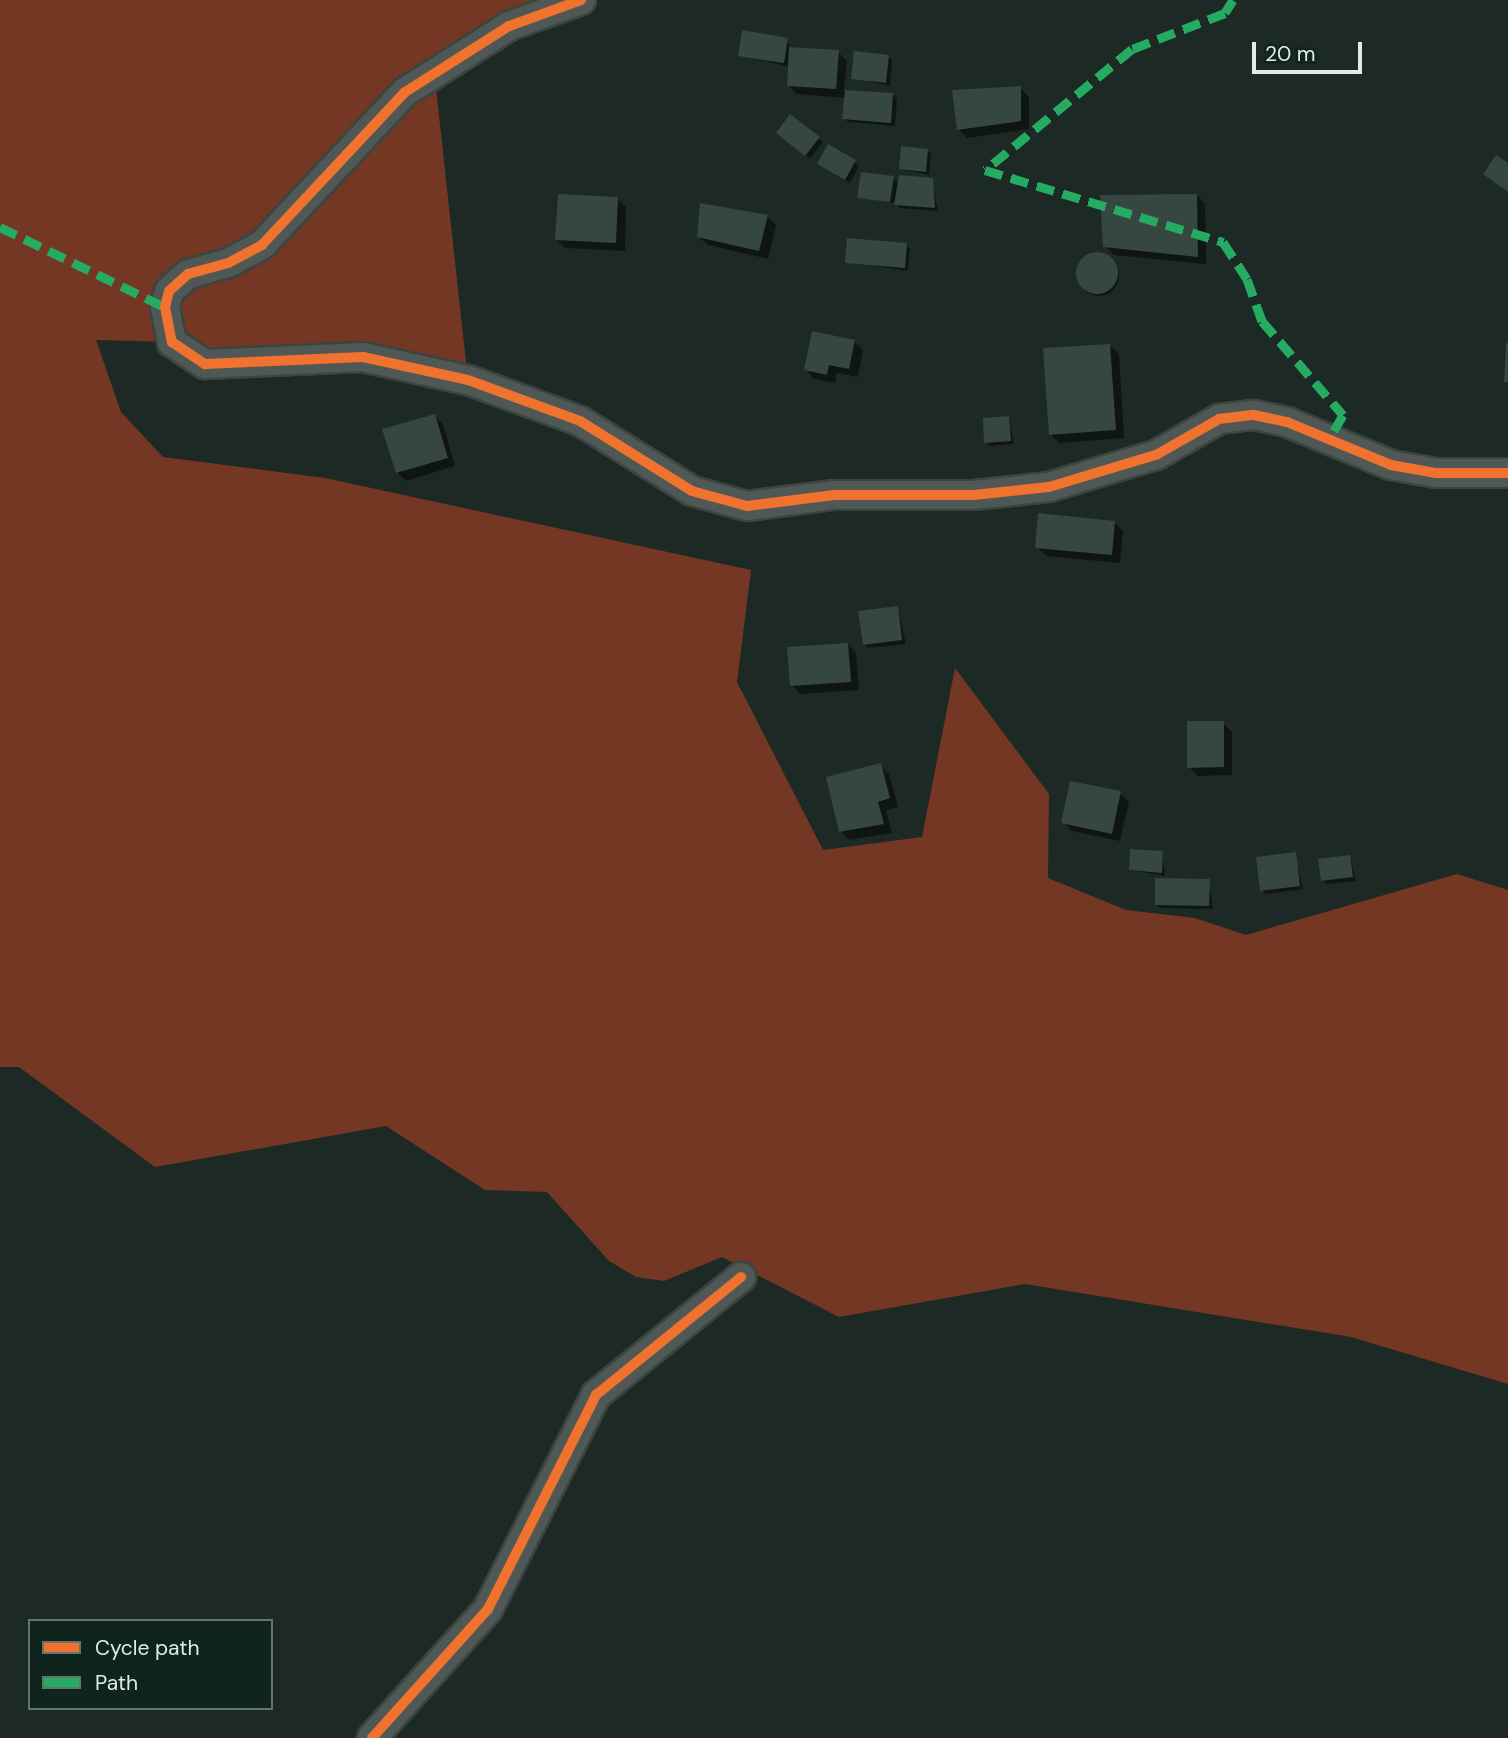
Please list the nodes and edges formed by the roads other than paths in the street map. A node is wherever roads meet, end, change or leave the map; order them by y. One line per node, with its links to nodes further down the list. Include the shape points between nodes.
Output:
1 (581, 0): 2 (street, via 509,26 405,92 262,245 228,263 188,274 169,292 165,307 172,342 205,364 363,358 468,380 580,421 692,491 747,506 834,495 974,495 1049,487 1156,455 1219,419 1254,415 1287,422 1391,465 1436,472)
2 (1508, 473)
3 (741, 1277): 4 (street, via 596,1395 488,1609)
4 (372, 1738)

